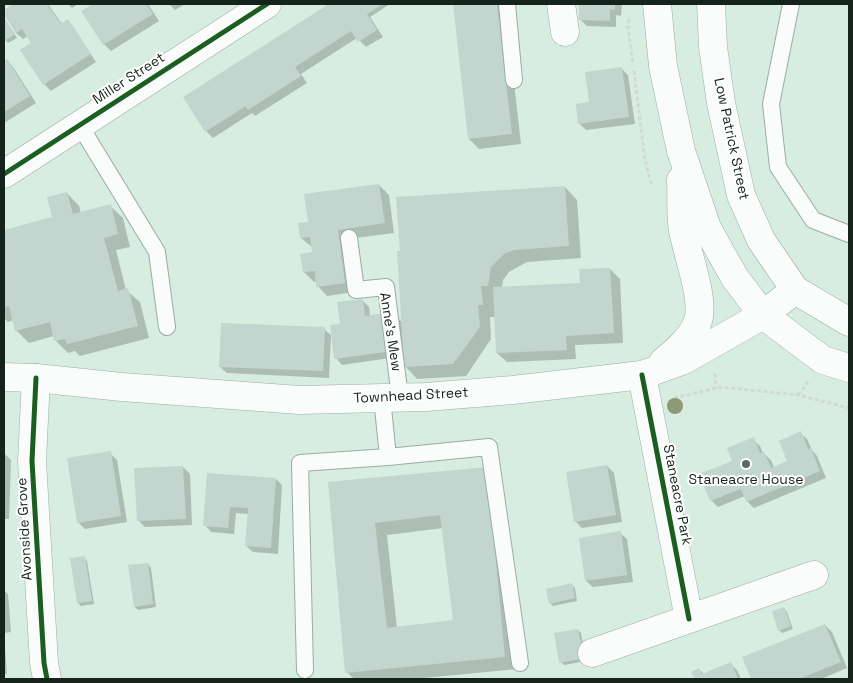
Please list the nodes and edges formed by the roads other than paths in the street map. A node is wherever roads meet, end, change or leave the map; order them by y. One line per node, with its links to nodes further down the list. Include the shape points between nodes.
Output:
1 (267, 4): 9 (main road, Miller Street)
2 (507, 4): 8 (lane)
3 (561, 4): 7 (main road)
4 (657, 4): 10 (main road, via 663,66)
5 (711, 4): 14 (main road, Low Patrick Street, via 721,102 741,195 761,240)
6 (791, 4): 12 (lane, via 771,104 778,167 813,220)
7 (565, 32)
8 (514, 80)
9 (79, 124): 11 (main road, Miller Street); 17 (lane, via 157,252)
10 (681, 151): 15 (main road, via 707,228 735,278); 19 (main road, via 683,229 699,310 690,335 667,359)
11 (4, 174)
12 (849, 234)
13 (348, 238): 22 (lane, Anne's Mew, via 356,290 386,287)
14 (795, 290): 15 (main road, Townhead Street); 16 (main road)
15 (764, 315): 18 (main road, via 823,360); 19 (main road, Townhead Street, via 684,360)
16 (849, 322)
17 (167, 327)
18 (849, 368)
19 (647, 373): 22 (main road, Townhead Street, via 513,390); 25 (main road, Staneacre Park, via 648,405)
20 (4, 377): 21 (main road, Townhead Street)
21 (36, 378): 22 (main road, Townhead Street, via 299,400); 29 (main road, Avonside Grove, via 32,461 44,663)
22 (391, 398): 23 (lane)
23 (388, 457): 27 (lane, via 489,447); 28 (lane, via 300,463)
24 (814, 576): 25 (main road)
25 (689, 619): 26 (main road)
26 (592, 652)
27 (520, 663)
28 (305, 670)
29 (48, 679)

